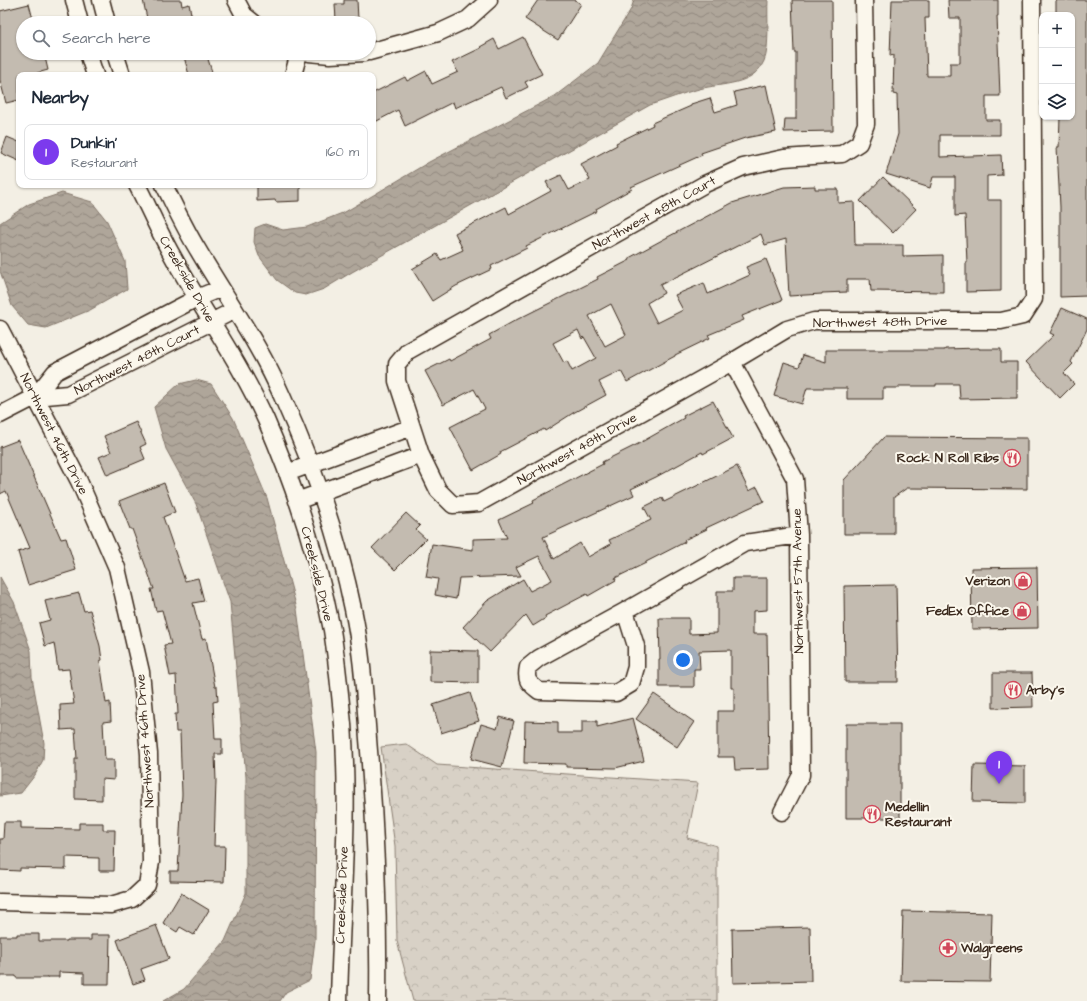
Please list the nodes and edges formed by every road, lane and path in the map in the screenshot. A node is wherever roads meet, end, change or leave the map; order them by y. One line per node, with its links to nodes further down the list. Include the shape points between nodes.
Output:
1 (74, 0): 7 (street)
2 (101, 0): 8 (street)
3 (236, 0): 9 (street)
4 (489, 0): 10 (street, via 468,19 438,33)
5 (864, 0): 27 (street, Northwest 48th Court, via 866,124 859,143 842,154 784,158 743,167 705,184 408,351 397,364 397,381)
6 (1032, 0): 24 (street, Northwest 48th Drive, via 1034,299 1023,316 1001,321 814,321 788,329)
7 (78, 16)
8 (105, 16)
9 (245, 16)
10 (376, 50)
11 (90, 60): 14 (street)
12 (117, 60): 15 (street)
13 (298, 60): 16 (street)
14 (94, 72)
15 (121, 72)
16 (294, 72)
17 (139, 188): 20 (street, Creekside Drive, via 171,254)
18 (166, 188): 19 (street, Creekside Drive, via 197,249)
19 (221, 288): 20 (street, Northwest 48th Court); 21 (street, Creekside Drive)
20 (197, 298): 22 (street, Creekside Drive); 25 (street, Northwest 48th Court, via 55,372)
21 (235, 310): 22 (street, Northwest 48th Court); 29 (street, Creekside Drive, via 281,393)
22 (212, 322): 25 (street, Northwest 48th Court, via 68,394); 30 (street, Creekside Drive, via 245,378)
23 (0, 329): 25 (street, Northwest 46th Drive)
24 (732, 362): 28 (street, Northwest 48th Drive, via 479,503 453,505 438,490); 33 (street, Northwest 57th Avenue, via 795,479)
25 (34, 397): 26 (street, Northwest 48th Court); 36 (street, Northwest 46th Drive, via 79,481 117,568 141,672 149,754 150,862 147,884 132,899 111,905)
26 (0, 415)
27 (412, 427): 28 (street, Northwest 48th Drive); 29 (street)
28 (421, 455): 31 (street)
29 (310, 465): 30 (street); 31 (street, Creekside Drive)
30 (287, 473): 32 (street, Creekside Drive)
31 (321, 493): 32 (street); 38 (street, Creekside Drive, via 337,542 353,610 366,695 375,828)
32 (297, 501): 37 (street, Creekside Drive, via 310,539 332,631 343,726 345,838)
33 (799, 535): 34 (street, via 745,543); 35 (street, Northwest 57th Avenue, via 801,775)
34 (625, 611): 34 (street, via 539,658 528,667 526,676 530,684 539,691 616,693 630,684 636,667 636,646)
35 (782, 812)
36 (0, 902)
37 (339, 1001)
38 (378, 1001)

